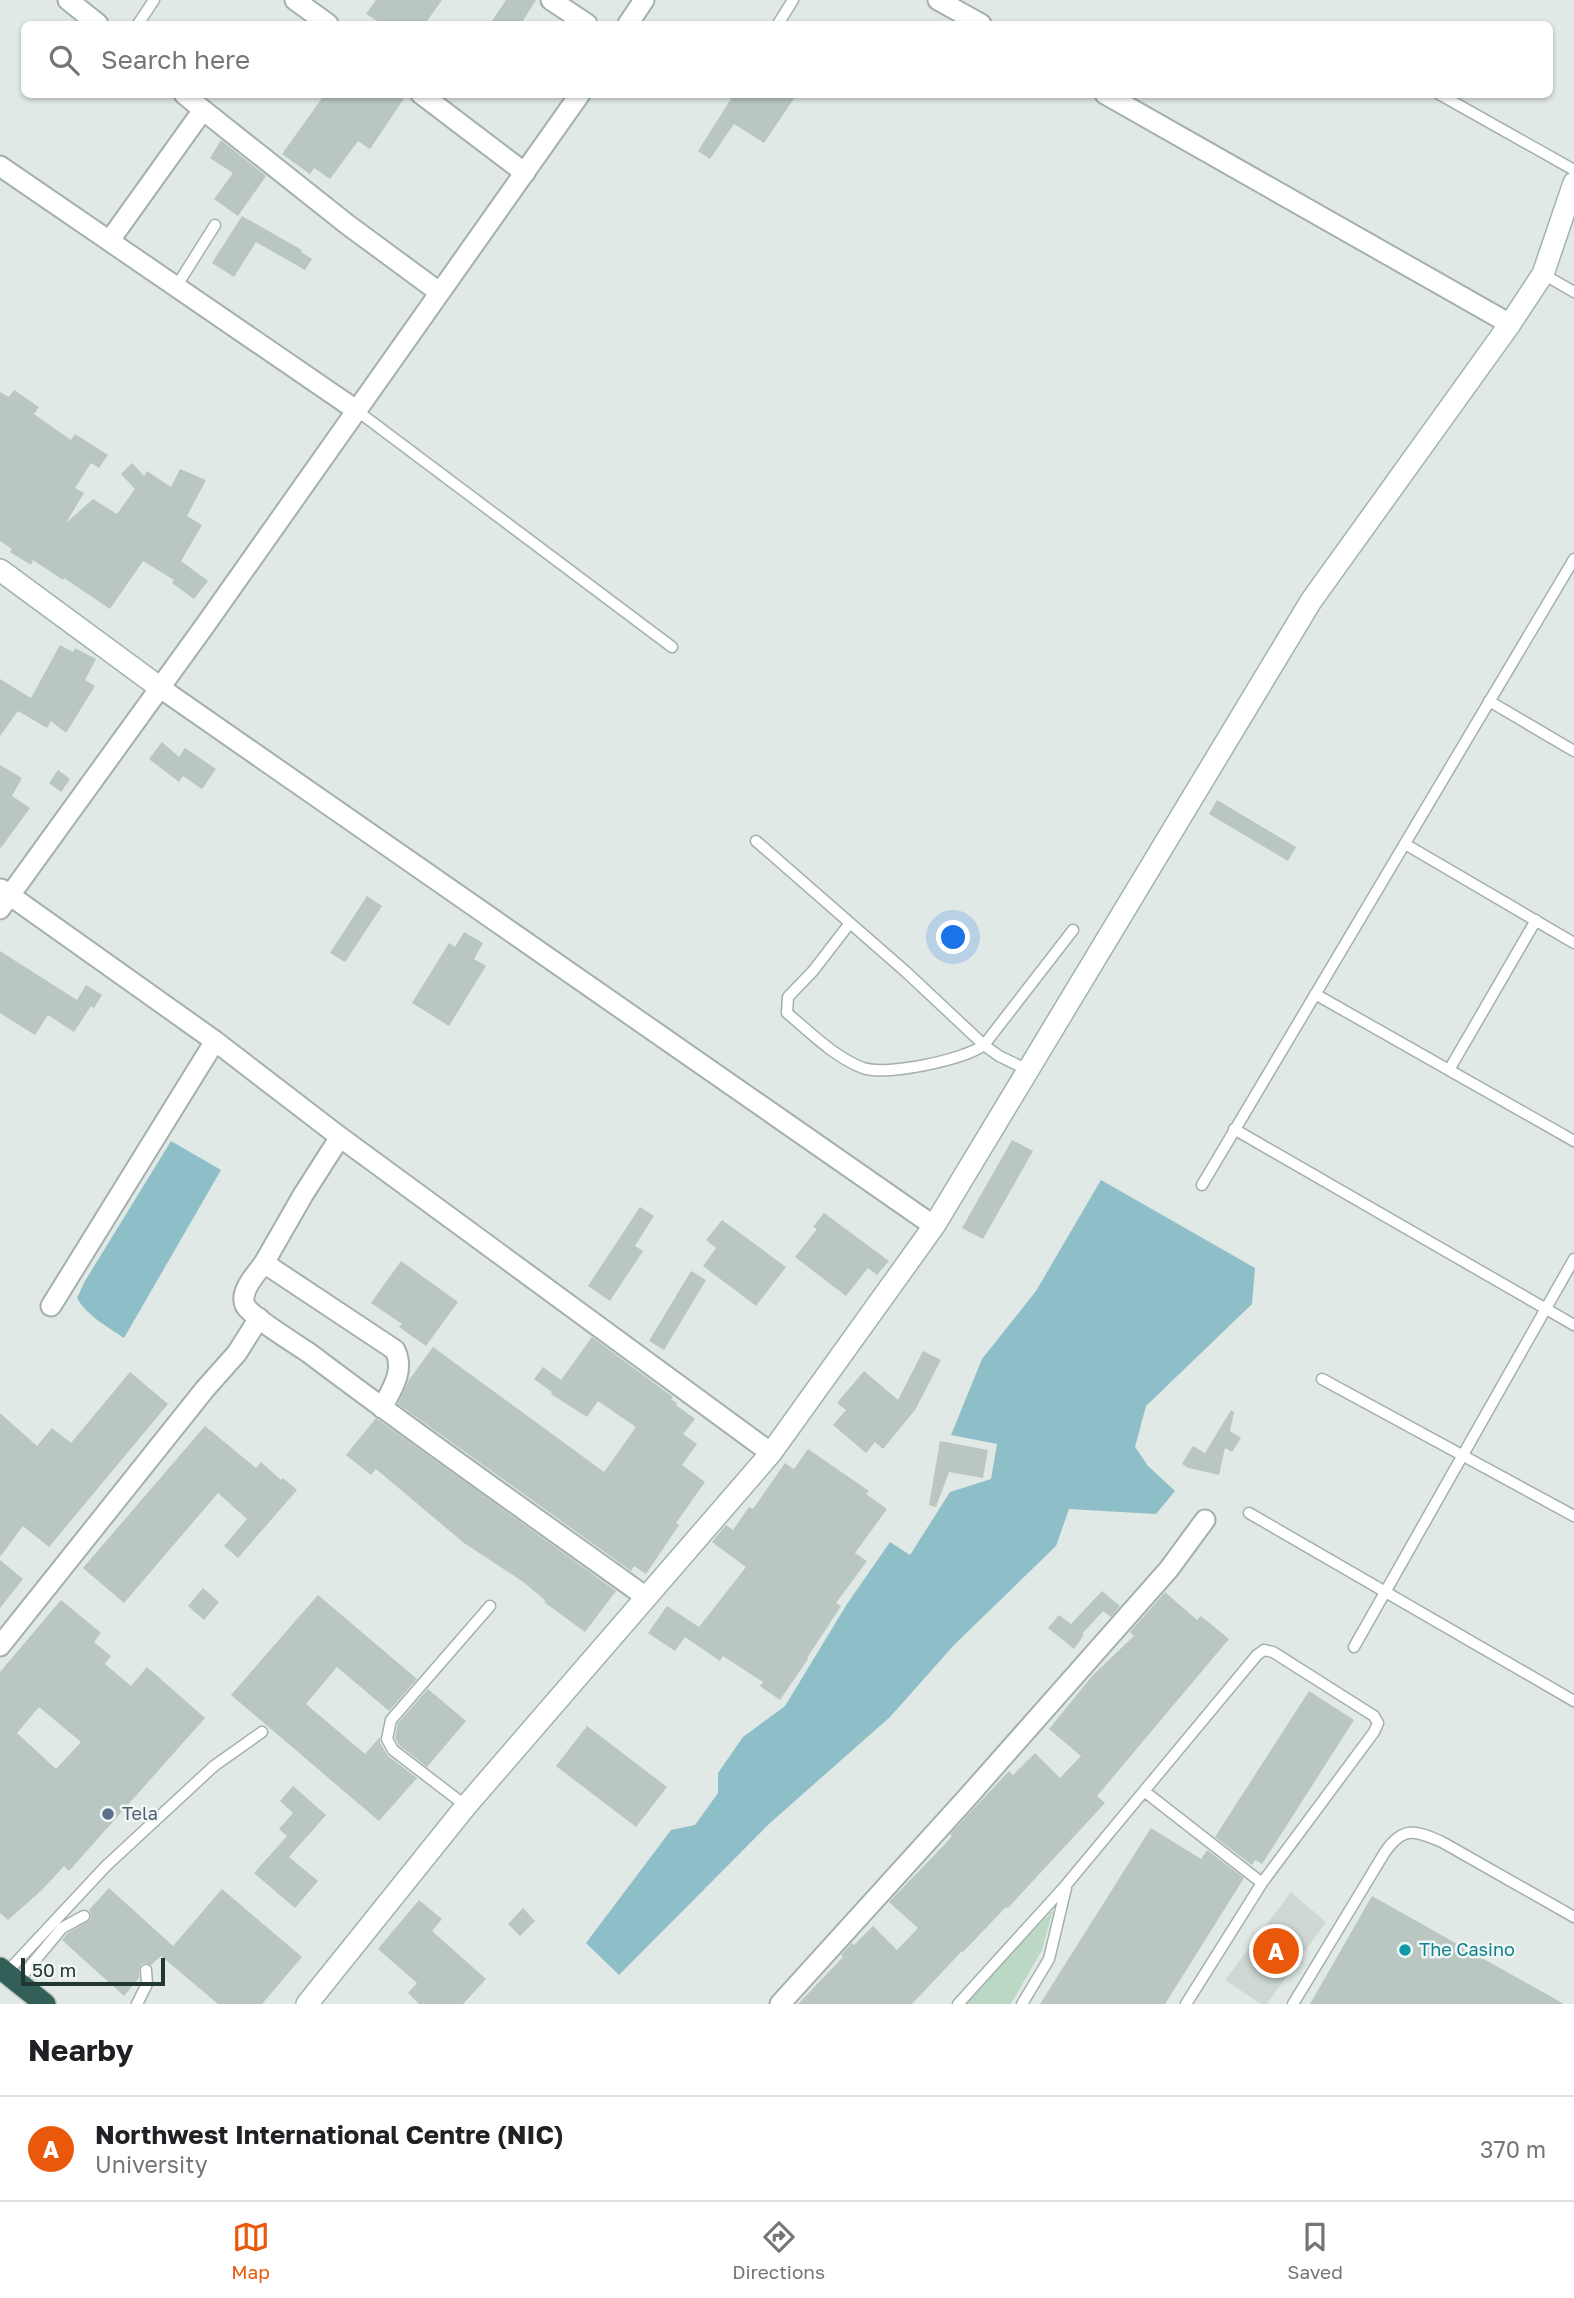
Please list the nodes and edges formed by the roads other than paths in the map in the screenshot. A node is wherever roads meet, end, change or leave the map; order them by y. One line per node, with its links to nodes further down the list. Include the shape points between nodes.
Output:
1 (68, 0): 8 (street)
2 (154, 0): 9 (lane)
3 (295, 0): 10 (street)
4 (551, 0): 11 (street)
5 (644, 0): 12 (street)
6 (793, 0): 13 (lane)
7 (938, 0): 14 (street)
8 (94, 21)
9 (140, 21)
10 (324, 21)
11 (582, 21)
12 (630, 21)
13 (780, 21)
14 (976, 21)
15 (189, 98): 20 (street)
16 (426, 98): 23 (street)
17 (577, 98): 23 (street)
18 (1112, 98): 31 (street)
19 (1446, 98): 22 (lane)
20 (203, 110): 26 (street); 29 (street)
21 (0, 166): 26 (street)
22 (1574, 170)
23 (526, 173): 29 (street)
24 (1574, 183): 27 (street)
25 (215, 225): 28 (lane)
26 (110, 240): 28 (street)
27 (1543, 274): 30 (lane); 31 (street)
28 (176, 287): 32 (street)
29 (439, 292): 32 (street)
30 (1574, 292)
31 (1510, 324): 49 (street, via 1311,601)
32 (356, 410): 35 (lane); 36 (street)
33 (1574, 559): 37 (lane)
34 (0, 570): 36 (street)
35 (672, 648)
36 (159, 687): 41 (street); 55 (street)
37 (1489, 701): 38 (lane); 40 (lane)
38 (1574, 751)
39 (756, 841): 43 (lane)
40 (1405, 844): 42 (lane); 46 (lane)
41 (3, 898): 47 (street)
42 (1536, 920): 45 (lane); 50 (lane)
43 (850, 923): 48 (lane); 48 (lane, via 788,997 788,1013 834,1051 864,1068 897,1069 942,1062)
44 (1073, 930): 48 (lane)
45 (1574, 943)
46 (1315, 994): 50 (lane); 51 (lane)
47 (215, 1041): 52 (street); 58 (street)
48 (984, 1045): 49 (lane)
49 (1028, 1070): 55 (street)
50 (1449, 1070): 53 (lane)
51 (1234, 1129): 54 (lane); 59 (lane)
52 (340, 1137): 57 (street); 64 (street)
53 (1574, 1141)
54 (1202, 1185)
55 (934, 1226): 64 (street)
56 (1574, 1259): 59 (lane)
57 (264, 1263): 60 (street, via 244,1296 245,1306); 63 (street, via 395,1350 400,1369)
58 (51, 1306)
59 (1546, 1309): 61 (lane); 65 (lane)
60 (258, 1318): 63 (street); 72 (street, via 237,1353)
61 (1574, 1325)
62 (1322, 1379): 65 (lane)
63 (382, 1408): 70 (street)
64 (771, 1453): 70 (street)
65 (1462, 1456): 67 (lane); 69 (lane)
66 (1249, 1513): 69 (lane)
67 (1574, 1516)
68 (1205, 1520): 87 (street, via 1169,1569)
69 (1385, 1592): 73 (lane); 74 (lane)
70 (646, 1597): 77 (street)
71 (490, 1605): 77 (lane, via 391,1720 387,1739 393,1750)
72 (0, 1646)
73 (1354, 1647)
74 (1574, 1701)
75 (262, 1732): 83 (lane, via 214,1766 106,1866)
76 (1144, 1791): 78 (lane); 78 (lane, via 1264,1650 1374,1716 1378,1723 1374,1732); 79 (lane)
77 (466, 1806): 86 (street)
78 (1262, 1883): 90 (lane)
79 (1066, 1885): 88 (lane); 89 (lane, via 1049,1959)
80 (84, 1916): 83 (lane, via 62,1928)
81 (1574, 1917): 91 (lane, via 1442,1842 1405,1832 1385,1852)
82 (146, 1970): 85 (lane, via 146,1984)
83 (8, 1974): 84 (highway)
84 (45, 2004)
85 (137, 2004)
86 (307, 2004)
87 (780, 2004)
88 (958, 2004)
89 (1022, 2004)
90 (1186, 2004)
91 (1293, 2004)

